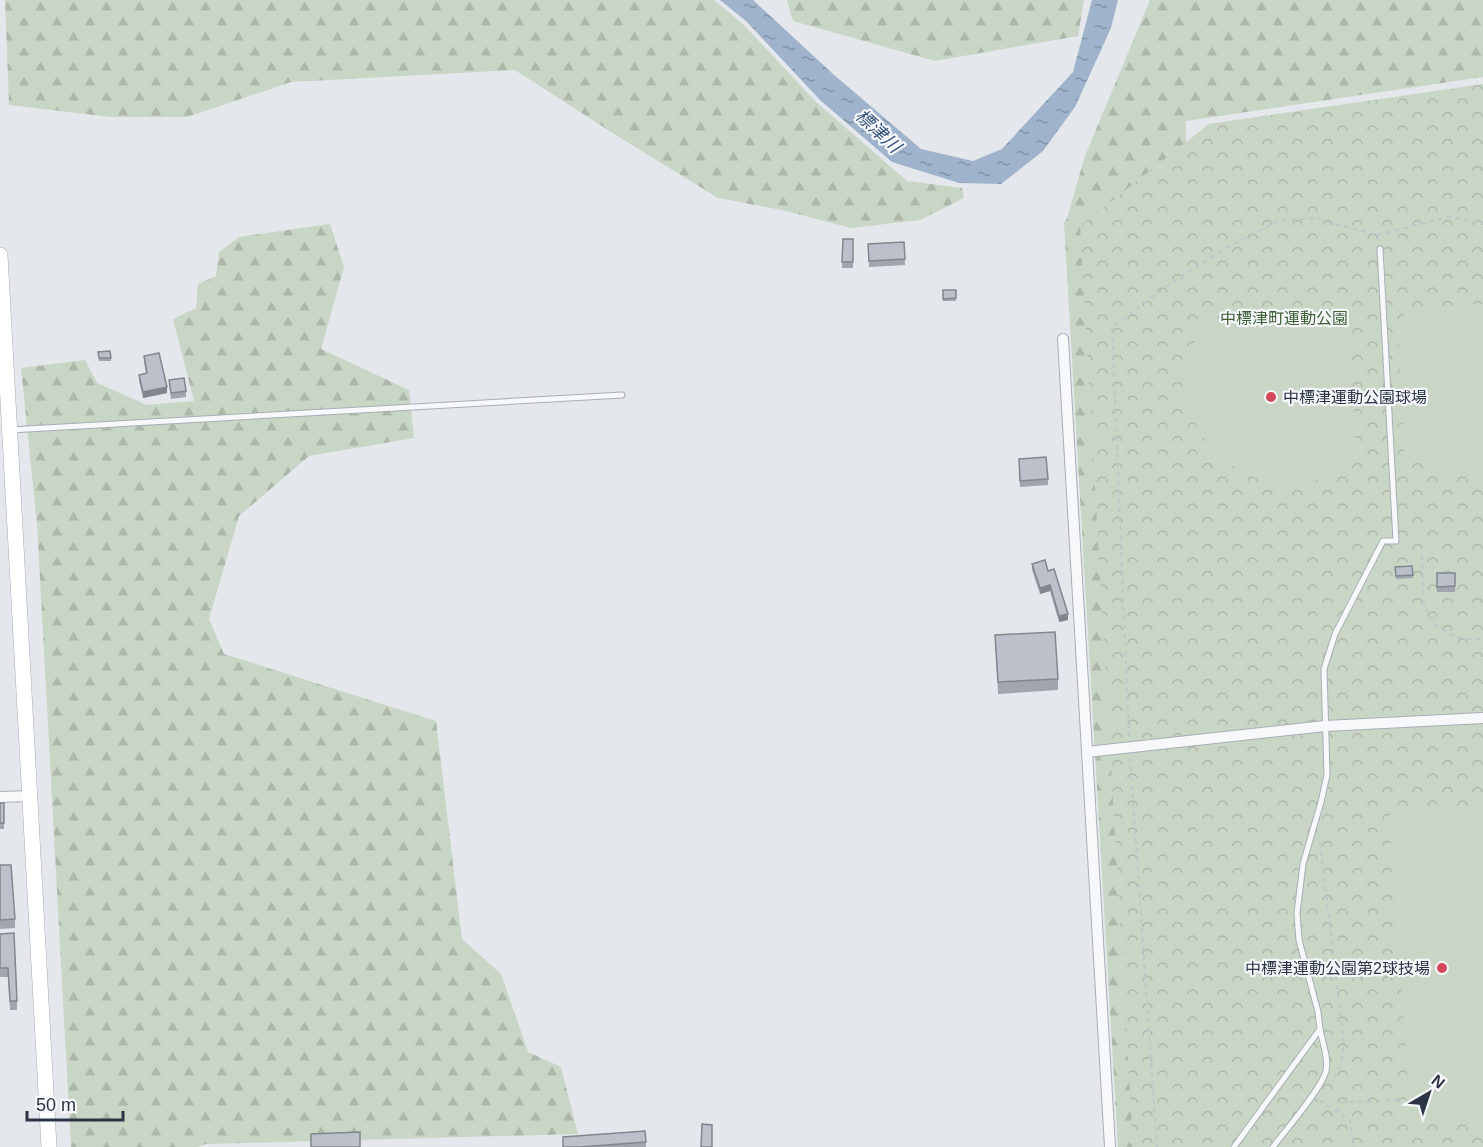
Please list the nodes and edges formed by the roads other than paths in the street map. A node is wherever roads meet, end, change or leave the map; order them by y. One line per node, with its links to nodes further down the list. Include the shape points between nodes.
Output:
1 (1380, 249): 8 (lane, via 1396,541 1383,541 1335,634 1323,669)
2 (0, 255): 3 (street)
3 (2, 329): 6 (street)
4 (1063, 339): 9 (street)
5 (622, 395): 6 (lane)
6 (10, 430): 10 (street)
7 (1483, 718): 8 (street)
8 (1325, 726): 9 (street); 12 (lane, via 1327,775 1303,864 1297,913 1299,940)
9 (1088, 752): 14 (street)
10 (30, 796): 11 (street); 13 (street)
11 (0, 797)
12 (1320, 1029): 15 (lane); 16 (lane, via 1326,1071)
13 (49, 1147)
14 (1110, 1147)
15 (1234, 1147)
16 (1273, 1147)

